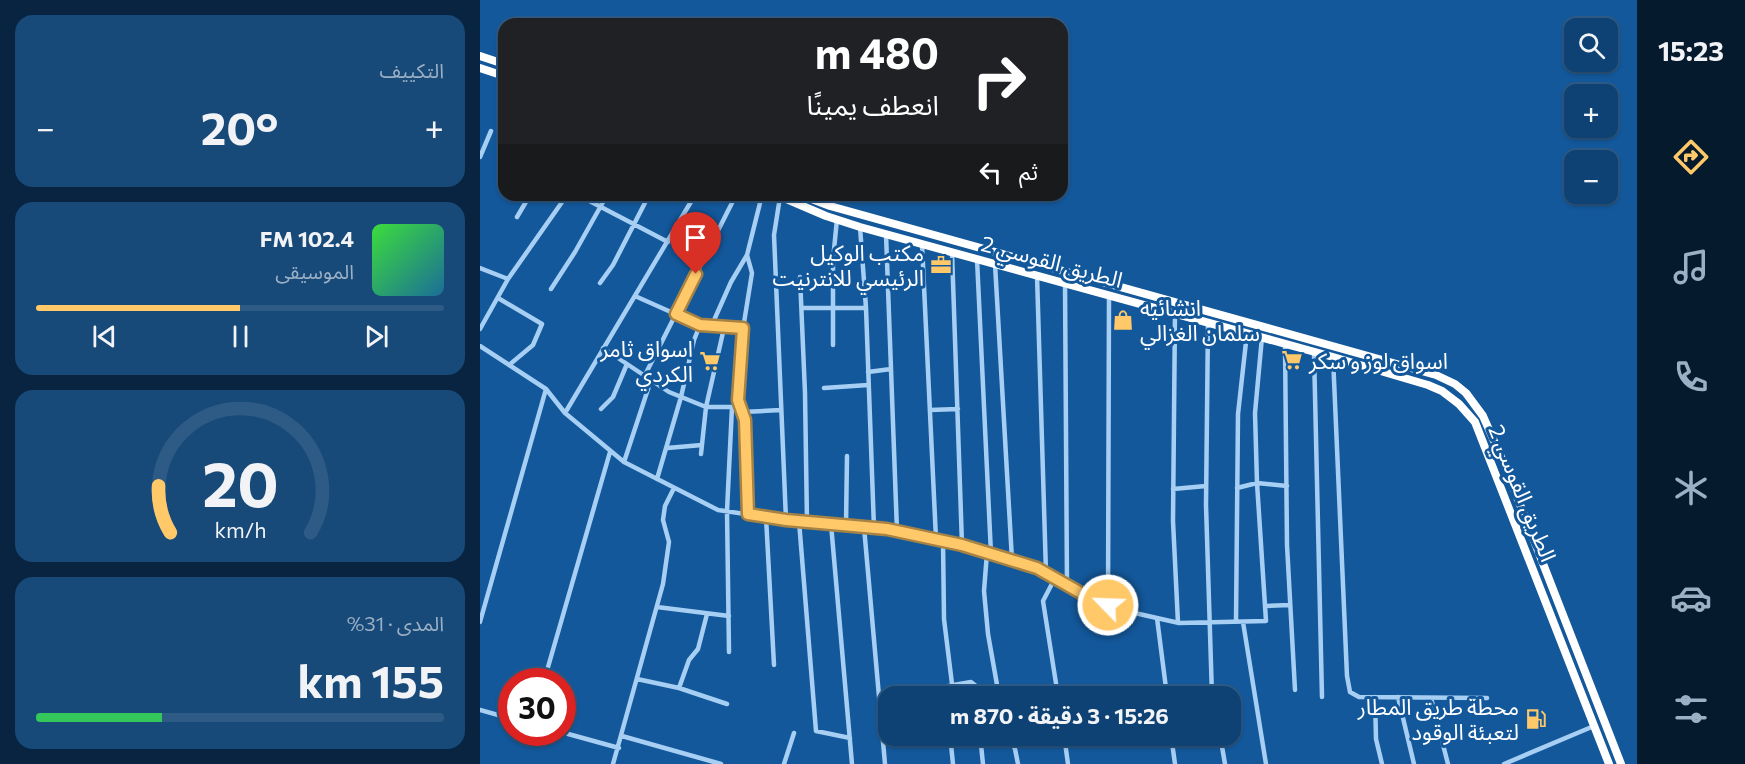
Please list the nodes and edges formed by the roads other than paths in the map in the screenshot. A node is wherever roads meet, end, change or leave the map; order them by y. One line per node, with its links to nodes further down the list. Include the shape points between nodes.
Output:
1 (480, 56): 2 (highway)
2 (498, 62)
3 (480, 68): 4 (highway)
4 (498, 74)
5 (491, 131): 6 (street)
6 (480, 157)
7 (526, 201): 19 (street)
8 (563, 201): 33 (street)
9 (589, 201): 18 (street)
10 (604, 201): 18 (street)
11 (646, 201): 21 (street)
12 (692, 201): 24 (street)
13 (733, 201): 47 (street)
14 (760, 201): 27 (street)
15 (777, 201): 77 (street, via 774,235)
16 (791, 201): 20 (highway, الطريق القوسي 2)
17 (817, 201): 34 (highway, الطريق القوسي 2)
18 (600, 207): 21 (street); 38 (street)
19 (517, 217)
20 (837, 219): 22 (highway, الطريق القوسي 2); 44 (street)
21 (634, 224): 24 (street); 35 (street)
22 (860, 227): 23 (highway, الطريق القوسي 2); 45 (street)
23 (886, 234): 25 (highway, الطريق القوسي 2); 64 (street)
24 (668, 242): 40 (street)
25 (922, 244): 26 (highway, الطريق القوسي 2); 78 (street)
26 (952, 252): 28 (highway, الطريق القوسي 2); 76 (street)
27 (747, 255): 50 (street, via 730,282); 52 (street, via 752,273)
28 (977, 259): 29 (highway, الطريق القوسي 2); 107 (street)
29 (995, 264): 31 (highway, الطريق القوسي 2); 108 (street)
30 (480, 268): 33 (street)
31 (1037, 275): 36 (highway, الطريق القوسي 2); 109 (street)
32 (801, 277): 43 (street)
33 (508, 279): 42 (street)
34 (1101, 281): 37 (highway, الطريق القوسي 2); 39 (highway)
35 (600, 283)
36 (1065, 283): 39 (highway, الطريق القوسي 2); 111 (street)
37 (1116, 286): 41 (highway); 128 (highway, الطريق القوسي 2, via 1436,375 1466,393 1484,417)
38 (551, 289)
39 (1097, 292): 41 (highway, الطريق القوسي 2)
40 (635, 296): 47 (street); 59 (street)
41 (1111, 296): 46 (highway, الطريق القوسي 2); 112 (street)
42 (498, 298): 53 (street); 62 (street, via 542,324 533,345)
43 (802, 308): 44 (street); 98 (street)
44 (834, 308): 45 (street); 57 (street)
45 (866, 308): 65 (street)
46 (1175, 313): 48 (highway, الطريق القوسي 2); 92 (street)
47 (676, 314): 49 (street); 66 (street)
48 (1208, 322): 54 (highway, الطريق القوسي 2); 88 (street)
49 (700, 325): 50 (street); 71 (street)
50 (711, 327): 51 (street)
51 (724, 328): 52 (street); 72 (street)
52 (743, 328): 75 (street, via 738,400)
53 (480, 329)
54 (1247, 333): 55 (highway, الطريق القوسي 2); 91 (street, via 1238,414)
55 (1262, 337): 56 (highway, الطريق القوسي 2); 87 (street, via 1255,413)
56 (1285, 344): 60 (highway, الطريق القوسي 2); 89 (street)
57 (833, 345)
58 (480, 346): 62 (street)
59 (603, 348): 63 (street); 79 (street)
60 (1314, 352): 61 (highway, الطريق القوسي 2); 139 (street)
61 (1333, 357): 129 (highway, الطريق القوسي 2, via 1442,391 1475,422); 140 (street, via 1347,685 1359,697)
62 (509, 364): 70 (street)
63 (627, 364): 66 (street); 74 (street, via 613,397)
64 (891, 369): 65 (street); 103 (street)
65 (868, 372): 68 (street)
66 (645, 375): 67 (street)
67 (651, 380): 71 (street); 85 (street)
68 (868, 385): 69 (street); 102 (street)
69 (824, 388)
70 (546, 389): 79 (street); 120 (street)
71 (681, 397): 72 (street); 81 (street)
72 (706, 407): 73 (street); 80 (street)
73 (732, 407): 75 (street); 93 (street)
74 (601, 409)
75 (742, 409): 77 (street); 94 (street)
76 (958, 409): 78 (street); 106 (street)
77 (781, 410): 96 (street)
78 (930, 411): 104 (street)
79 (565, 413): 82 (street)
80 (702, 445): 81 (street); 83 (street)
81 (667, 448): 86 (street)
82 (610, 452): 85 (street); 126 (street)
83 (701, 454)
84 (847, 456): 100 (street)
85 (624, 462): 86 (street)
86 (657, 479): 90 (street)
87 (1257, 483): 89 (street); 91 (street); 114 (street)
88 (1206, 486): 92 (street); 121 (street)
89 (1287, 486): 113 (street)
90 (674, 488): 93 (street); 115 (street, via 663,520 669,542)
91 (1237, 488): 119 (street)
92 (1173, 489): 123 (street)
93 (727, 511): 94 (street); 117 (street)
94 (748, 514): 95 (street)
95 (766, 517): 96 (street); 125 (street)
96 (786, 520): 97 (street)
97 (799, 521): 98 (street); 153 (street, via 816,731)
98 (807, 522): 99 (street)
99 (831, 524): 100 (street); 153 (street)
100 (846, 525): 101 (street)
101 (864, 527): 102 (street); 165 (street)
102 (874, 528): 103 (street)
103 (897, 531): 104 (street)
104 (936, 539): 105 (street)
105 (943, 540): 106 (street); 130 (street, via 944,619)
106 (962, 545): 107 (street)
107 (989, 553): 108 (street); 133 (street, via 984,591)
108 (1012, 560): 109 (street)
109 (1046, 573): 110 (street)
110 (1055, 578): 111 (street); 134 (street, via 1043,601)
111 (1067, 586): 112 (street)
112 (1108, 605): 118 (street)
113 (1290, 605): 114 (street); 138 (street)
114 (1264, 606): 122 (street, via 1266,621)
115 (657, 607): 116 (street); 127 (street)
116 (707, 614): 117 (street); 137 (street, via 698,649 689,660)
117 (729, 616): 124 (street)
118 (1157, 618): 123 (street); 135 (street)
119 (1236, 621): 121 (street); 122 (street)
120 (480, 622)
121 (1208, 622): 123 (street); 136 (street)
122 (1243, 622): 172 (street)
123 (1178, 623)
124 (729, 651)
125 (774, 665)
126 (548, 668)
127 (637, 679): 137 (street); 152 (street)
128 (1589, 681): 129 (highway, via 1584,687); 145 (highway, الطريق القوسي 2)
129 (1577, 683): 146 (highway, الطريق القوسي 2)
130 (952, 684): 131 (street); 132 (street)
131 (950, 686)
132 (976, 686)
133 (997, 686)
134 (1056, 686)
135 (1166, 686)
136 (1211, 686)
137 (679, 687): 144 (street)
138 (1295, 690)
139 (1322, 697)
140 (1375, 697): 141 (street); 173 (street, via 1376,739)
141 (1398, 697): 142 (street); 174 (street)
142 (1431, 698): 143 (street); 175 (street)
143 (1487, 698)
144 (727, 704)
145 (1598, 704): 146 (highway, via 1591,702); 178 (highway, الطريق القوسي 2)
146 (1587, 706): 149 (highway, الطريق القوسي 2)
147 (480, 710): 148 (street)
148 (498, 715)
149 (1594, 726): 176 (street); 177 (highway, الطريق القوسي 2)
150 (794, 733): 163 (street)
151 (576, 736): 160 (street)
152 (622, 736): 160 (street); 162 (street)
153 (850, 738): 164 (street)
154 (951, 746): 166 (street)
155 (981, 746): 167 (street)
156 (1014, 746): 168 (street)
157 (1066, 746): 169 (street)
158 (1173, 746): 170 (street)
159 (1222, 746): 171 (street)
160 (619, 748): 161 (street)
161 (613, 764)
162 (721, 764)
163 (784, 764)
164 (852, 764)
165 (885, 764)
166 (952, 764)
167 (982, 764)
168 (1018, 764)
169 (1068, 764)
170 (1175, 764)
171 (1225, 764)
172 (1266, 764)
173 (1382, 764)
174 (1414, 764)
175 (1448, 764)
176 (1504, 764)
177 (1609, 764)
178 (1621, 764)

